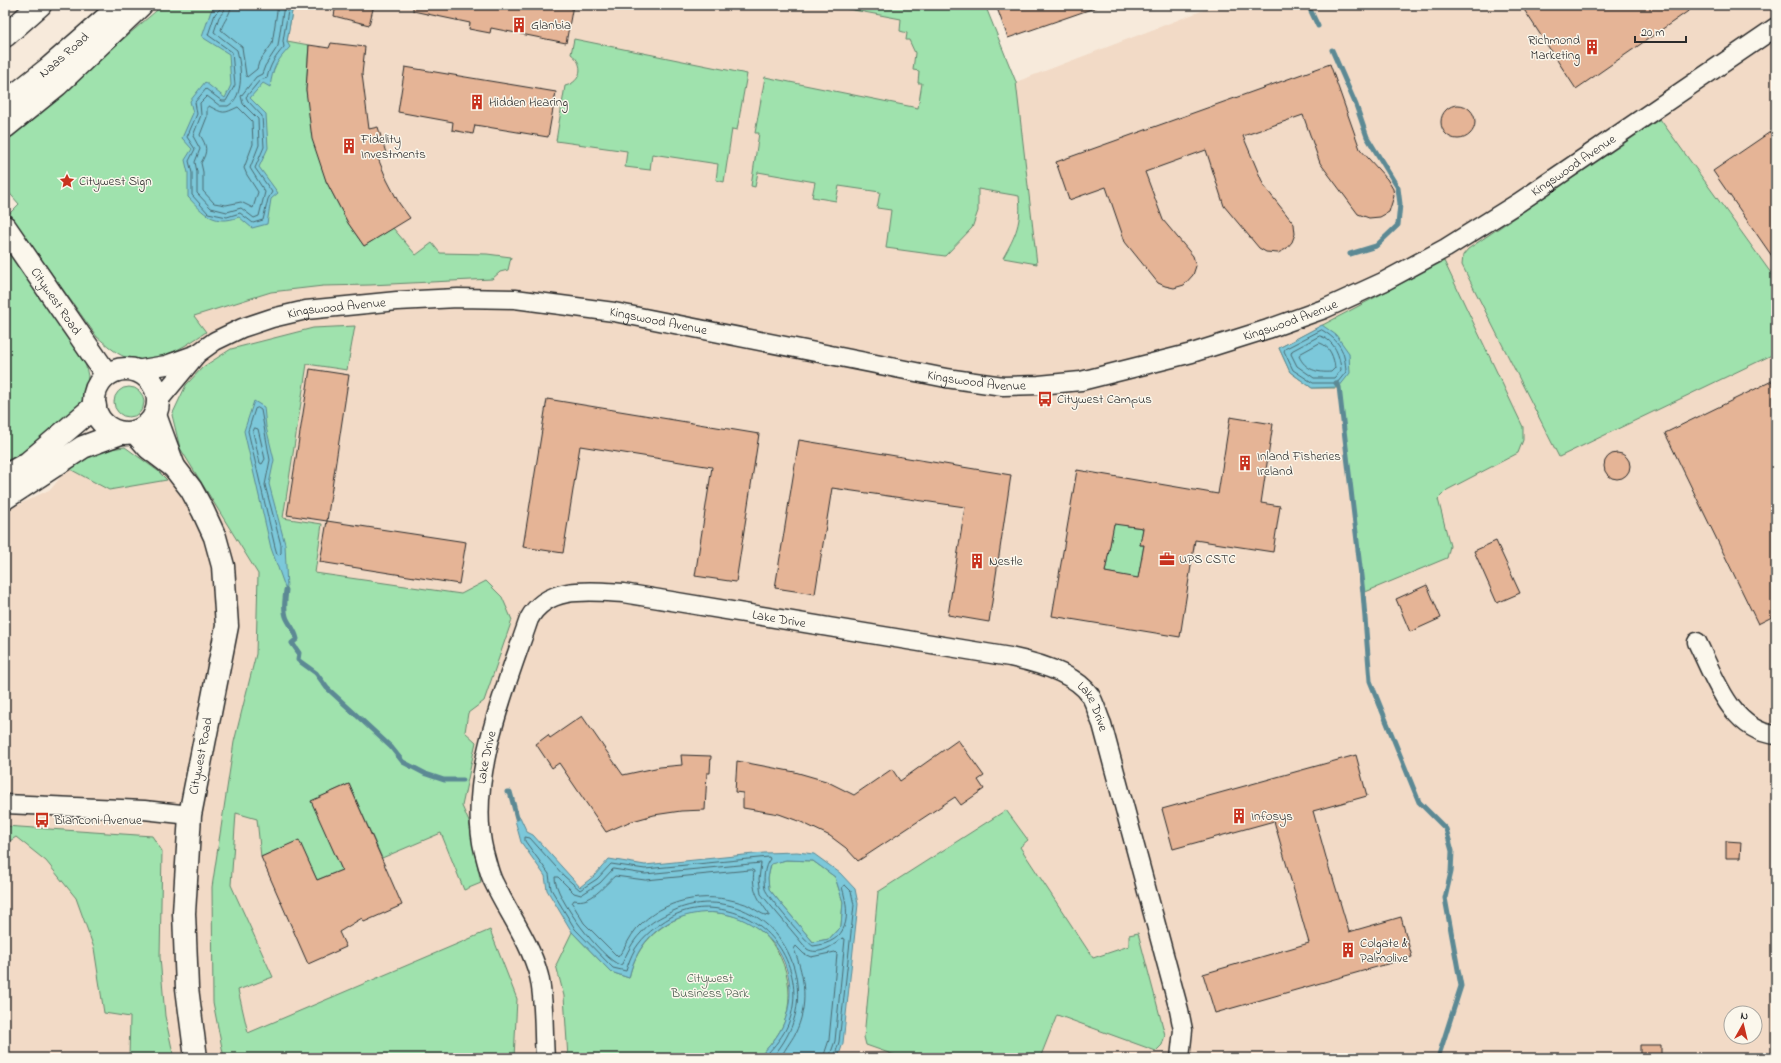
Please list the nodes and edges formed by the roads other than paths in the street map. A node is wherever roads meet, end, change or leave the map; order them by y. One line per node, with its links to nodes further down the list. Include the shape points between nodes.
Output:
1 (40, 5): 5 (main road)
2 (121, 5): 6 (main road, Naas Road)
3 (141, 5): 7 (main road, via 57,85)
4 (1776, 27): 9 (street, Kingswood Avenue, via 1518,203 1446,248 1383,282 1324,309 1192,354 1081,381 1039,386 1003,386 946,378 614,312 515,299 396,301 306,310 242,328 215,341)
5 (5, 36)
6 (5, 103)
7 (5, 127)
8 (5, 227): 11 (main road, Citywest Road)
9 (197, 354): 10 (street, Kingswood Avenue, via 166,365); 13 (street, Kingswood Avenue)
10 (136, 370): 11 (main road, via 116,370); 13 (main road, via 145,374 157,390)
11 (107, 375): 12 (main road, via 97,388)
12 (94, 406): 14 (main road, via 103,423 111,430); 16 (main road, via 28,463)
13 (157, 408): 14 (main road, via 150,423 143,429); 15 (main road, Citywest Road)
14 (128, 432): 15 (main road, Citywest Road); 17 (main road, via 83,447)
15 (174, 467): 21 (main road, Citywest Road, via 203,511 215,537 223,566 226,600 226,626)
16 (5, 476)
17 (5, 498)
18 (1697, 642): 19 (street, via 1736,715 1754,728)
19 (1776, 735)
20 (5, 804): 21 (street, via 144,810)
21 (190, 815): 23 (main road, Citywest Road, via 184,913 187,988)
22 (544, 1037): 24 (street, Lake Drive); 25 (street, Lake Drive); 26 (street, Lake Drive, via 539,977 519,929 493,882 484,850 480,807 483,770 502,700 533,611 541,603 556,596 581,591 623,593 1010,657 1030,661 1062,673 1078,684 1090,695 1102,724 1179,1010 1183,1030)
23 (196, 1058)
24 (538, 1058)
25 (545, 1058)
26 (1180, 1058)

